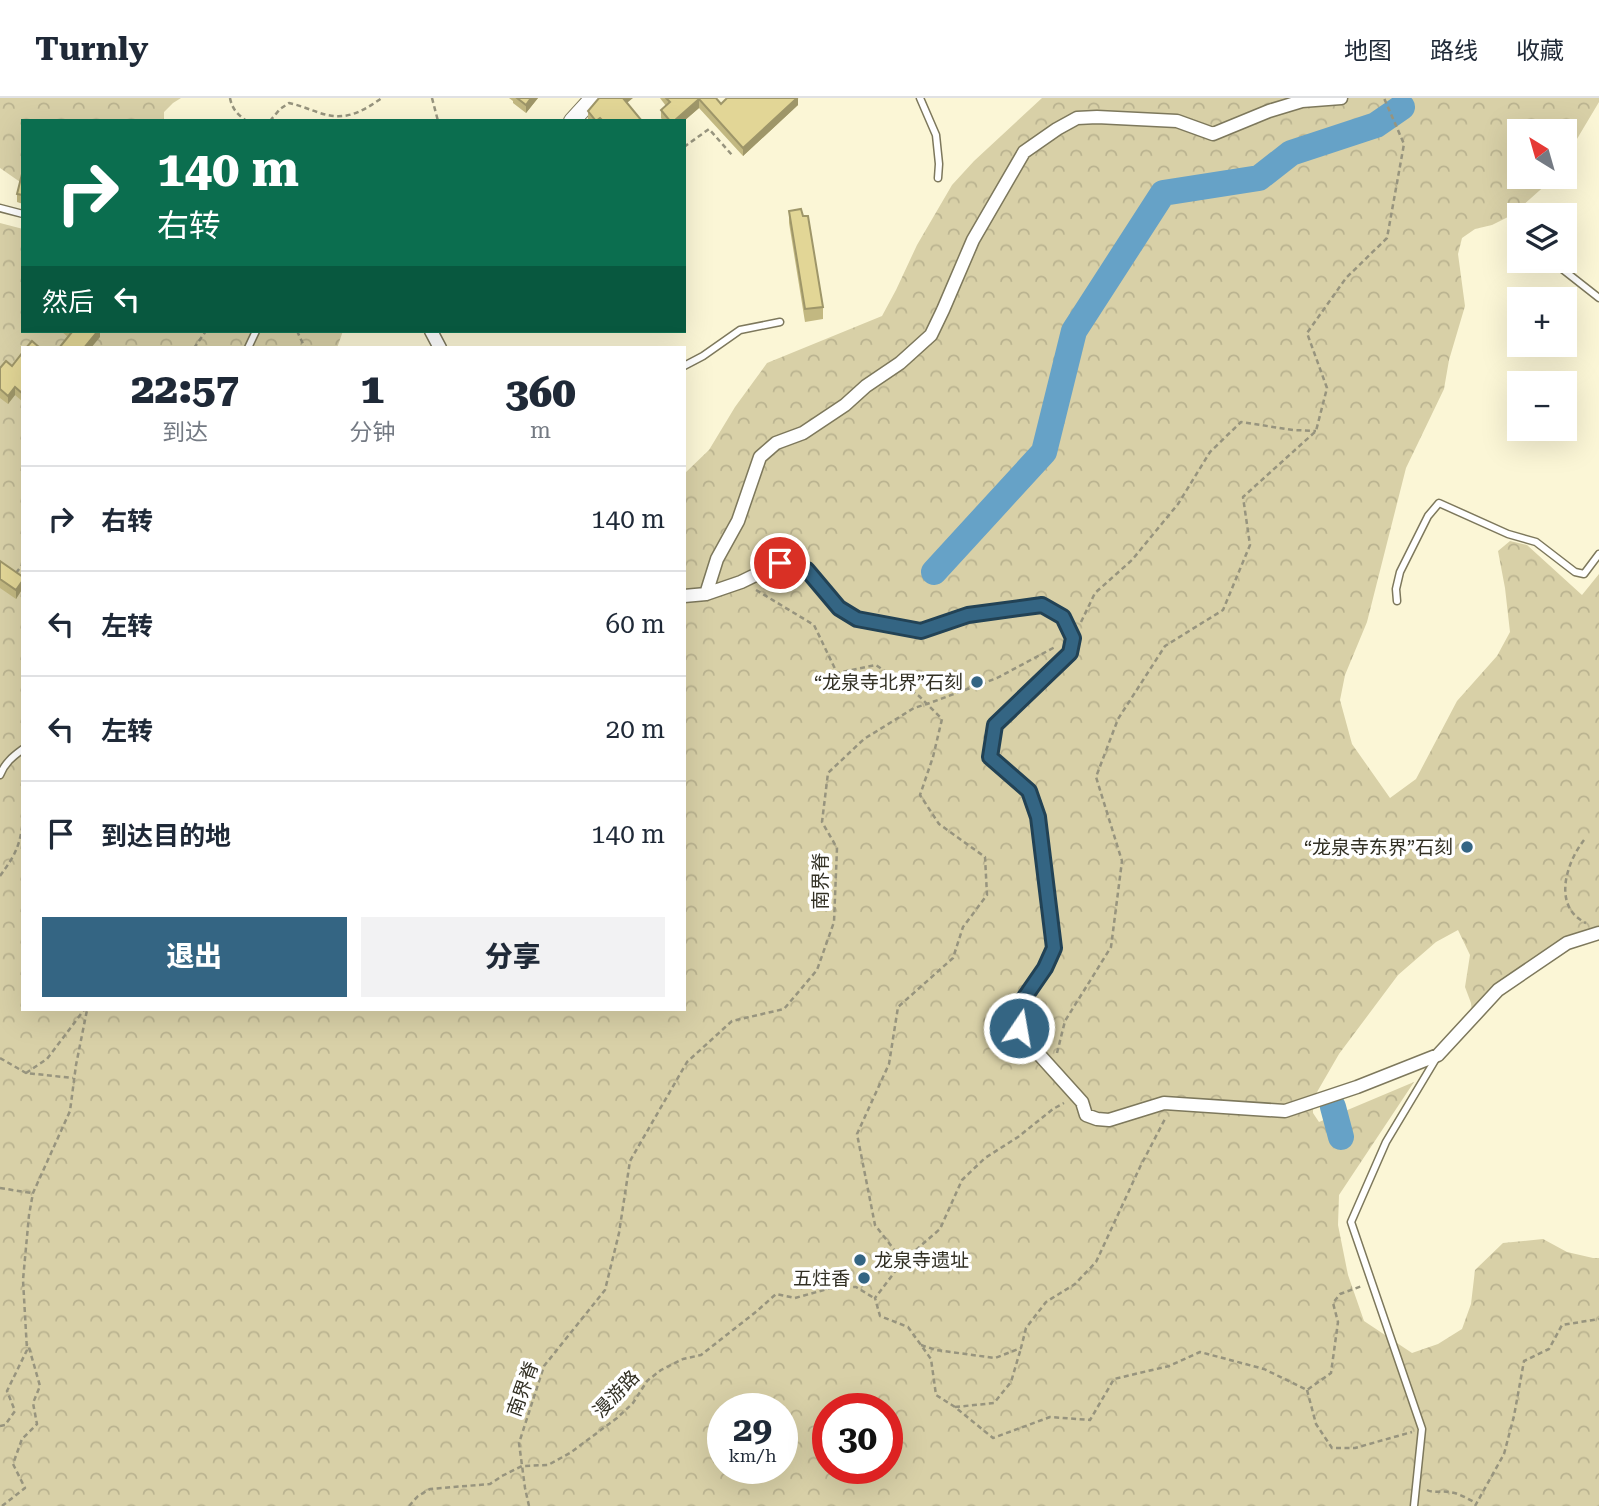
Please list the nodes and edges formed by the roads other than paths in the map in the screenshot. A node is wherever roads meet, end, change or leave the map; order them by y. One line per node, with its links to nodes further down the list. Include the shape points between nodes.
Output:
1 (593, 98): 4 (street)
2 (920, 98): 5 (lane, via 936,135)
3 (1340, 98): 13 (street, via 1269,111 1213,134 1177,121 1077,118 1024,152 973,240 931,335 845,405 803,433 776,443 760,457)
4 (574, 119)
5 (938, 178)
6 (0, 208): 7 (lane)
7 (21, 213)
8 (1567, 273): 9 (lane)
9 (1599, 298)
10 (780, 322): 11 (lane, via 740,330)
11 (686, 365)
12 (1599, 554): 15 (lane, via 1584,574 1575,572 1536,542 1439,503 1400,572)
13 (706, 594): 14 (street); 19 (street, via 780,563 807,570 839,608 857,619 921,631 968,615 1042,605 1063,617 1073,638 1070,653 995,725 990,757 1029,791 1038,817 1054,948 1016,1010 1019,1028 1082,1102 1086,1115 1109,1120 1164,1103 1285,1111)
14 (686, 596)
15 (1397, 601)
16 (21, 750): 17 (lane, via 10,757)
17 (0, 775)
18 (1594, 928): 19 (street, via 1498,990)
19 (1438, 1055): 20 (lane, via 1386,1142 1351,1222 1422,1429)
20 (1415, 1506)

